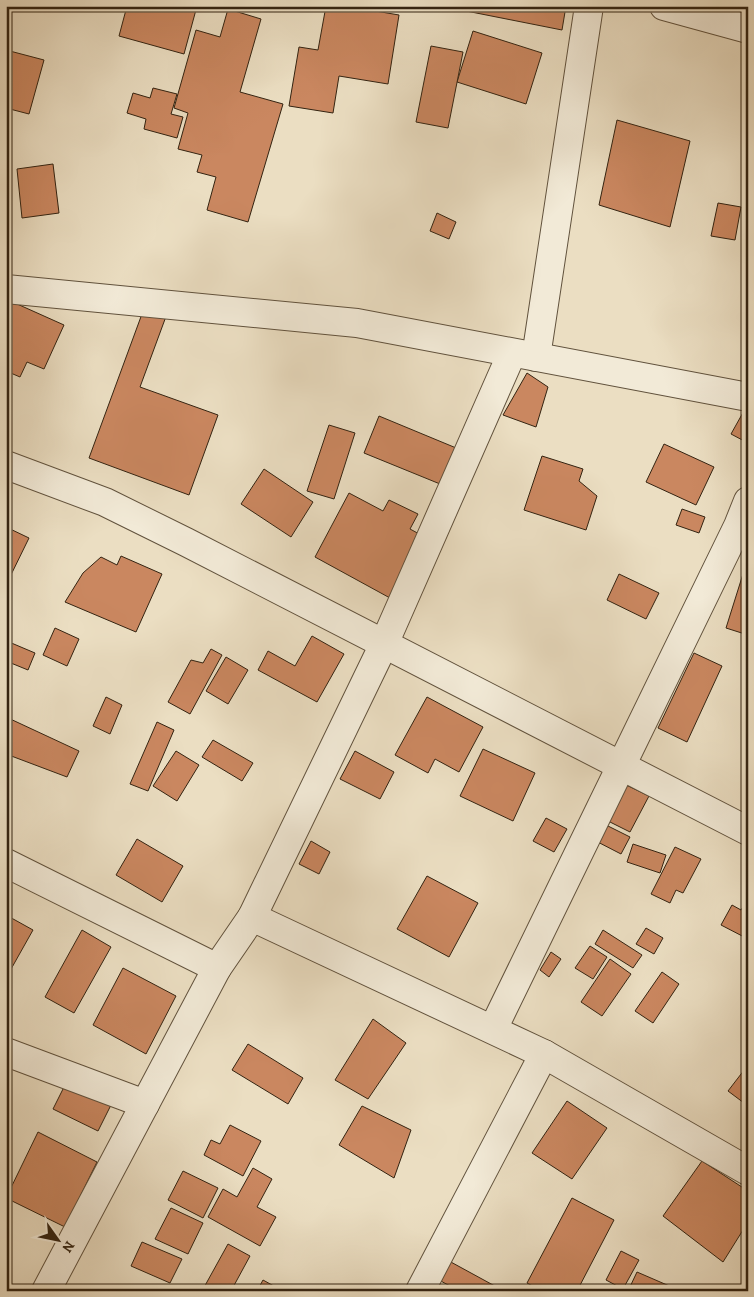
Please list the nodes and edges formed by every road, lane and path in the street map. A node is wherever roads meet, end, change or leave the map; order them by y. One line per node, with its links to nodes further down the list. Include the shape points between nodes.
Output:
1 (589, 6): 5 (street)
2 (664, 6): 3 (street)
3 (748, 29)
4 (6, 289): 5 (street, via 357,323)
5 (524, 355): 6 (street); 9 (street)
6 (748, 397)
7 (6, 465): 9 (street, via 48,478 105,502)
8 (748, 500): 10 (street)
9 (384, 644): 10 (street); 13 (street)
10 (621, 766): 11 (street); 15 (street)
11 (748, 831)
12 (6, 863): 14 (street)
13 (252, 917): 14 (street); 15 (street)
14 (217, 968): 18 (street)
15 (493, 1029): 17 (street)
16 (6, 1052): 18 (street)
17 (544, 1054): 19 (street); 21 (street)
18 (146, 1104): 20 (street)
19 (748, 1171)
20 (46, 1291)
21 (420, 1291)

